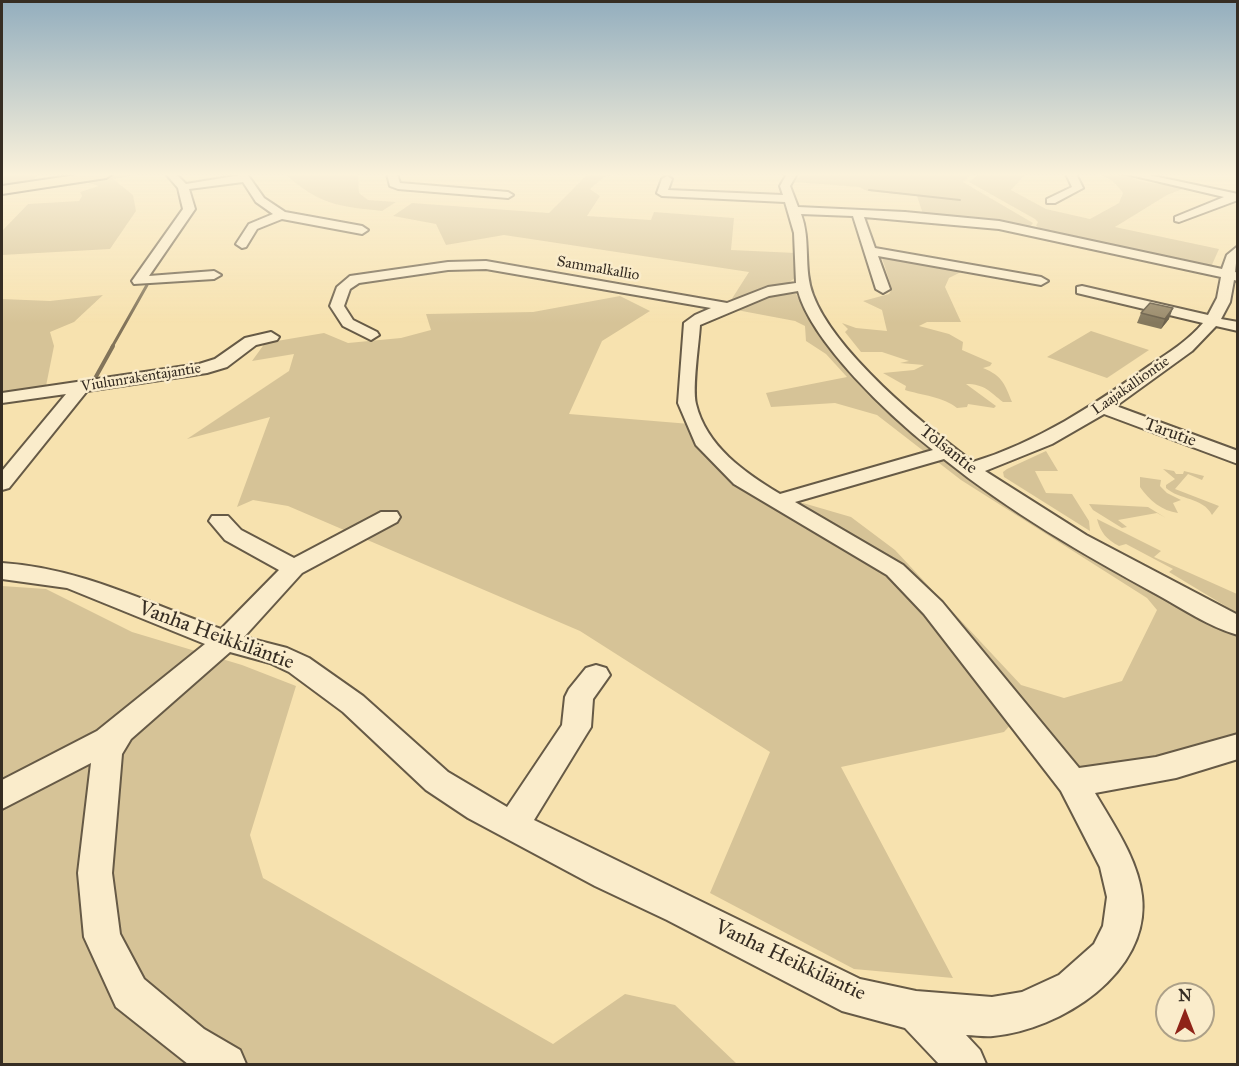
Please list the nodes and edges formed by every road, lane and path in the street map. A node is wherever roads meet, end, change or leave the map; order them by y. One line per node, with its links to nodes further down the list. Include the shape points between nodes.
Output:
1 (179, 224): 11 (street, via 139,281)
2 (260, 224): 8 (street, via 253,227)
3 (330, 224): 7 (street)
4 (799, 224): 14 (street, Tolsantie)
5 (861, 224): 10 (street)
6 (991, 224): 12 (street)
7 (362, 230)
8 (242, 244)
9 (1238, 250): 12 (street, Laajakalliontie, via 1232,256)
10 (870, 251): 13 (street); 15 (street)
11 (214, 275)
12 (1232, 277): 18 (street, Laajakalliontie)
13 (1041, 281)
14 (803, 287): 17 (street, Vanha Heikkiläntie, via 777,288 748,296); 25 (street, Tolsantie, via 829,333 867,380)
15 (883, 289)
16 (1082, 290): 18 (street)
17 (728, 307): 20 (street, Sammalkallio, via 486,265 448,266 355,279 345,287 338,306 348,323); 29 (street, Vanha Heikkiläntie, via 699,317 689,328 687,403 704,441 741,480)
18 (1212, 320): 19 (street); 24 (street, Laajakalliontie, via 1195,340)
19 (1238, 327)
20 (371, 335)
21 (271, 337): 22 (street, Viulunrakentajantie, via 250,341 221,363)
22 (81, 387): 23 (street, Viulunrakentajantie); 28 (street)
23 (2, 398)
24 (1102, 407): 26 (street, Tarutie); 27 (street, Laajakalliontie, via 1053,436)
25 (949, 452): 27 (street, Tolsantie); 29 (street)
26 (1238, 458)
27 (972, 469): 34 (street, Tolsantie, via 1093,550)
28 (2, 484)
29 (777, 501): 39 (street, Vanha Heikkiläntie, via 896,570 933,608)
30 (389, 517): 32 (street)
31 (220, 521): 32 (street, via 233,535)
32 (294, 568): 35 (street)
33 (2, 571): 35 (street, Vanha Heikkiläntie, via 75,582)
34 (1238, 626)
35 (225, 641): 37 (street); 41 (street, Vanha Heikkiläntie, via 278,655 320,678 437,781)
36 (596, 675): 41 (street, via 579,697 576,727)
37 (122, 729): 40 (street); 43 (street, via 107,752 96,862 102,937 130,993 190,1043)
38 (1238, 746): 39 (street, via 1190,764)
39 (1072, 782): 42 (street, Vanha Heikkiläntie, via 1117,866 1125,897 1121,930 1107,957 1073,989 1023,1011 992,1017)
40 (2, 795)
41 (513, 826): 42 (street, Vanha Heikkiläntie, via 856,996)
42 (916, 1011): 44 (street)
43 (226, 1065)
44 (966, 1065)

